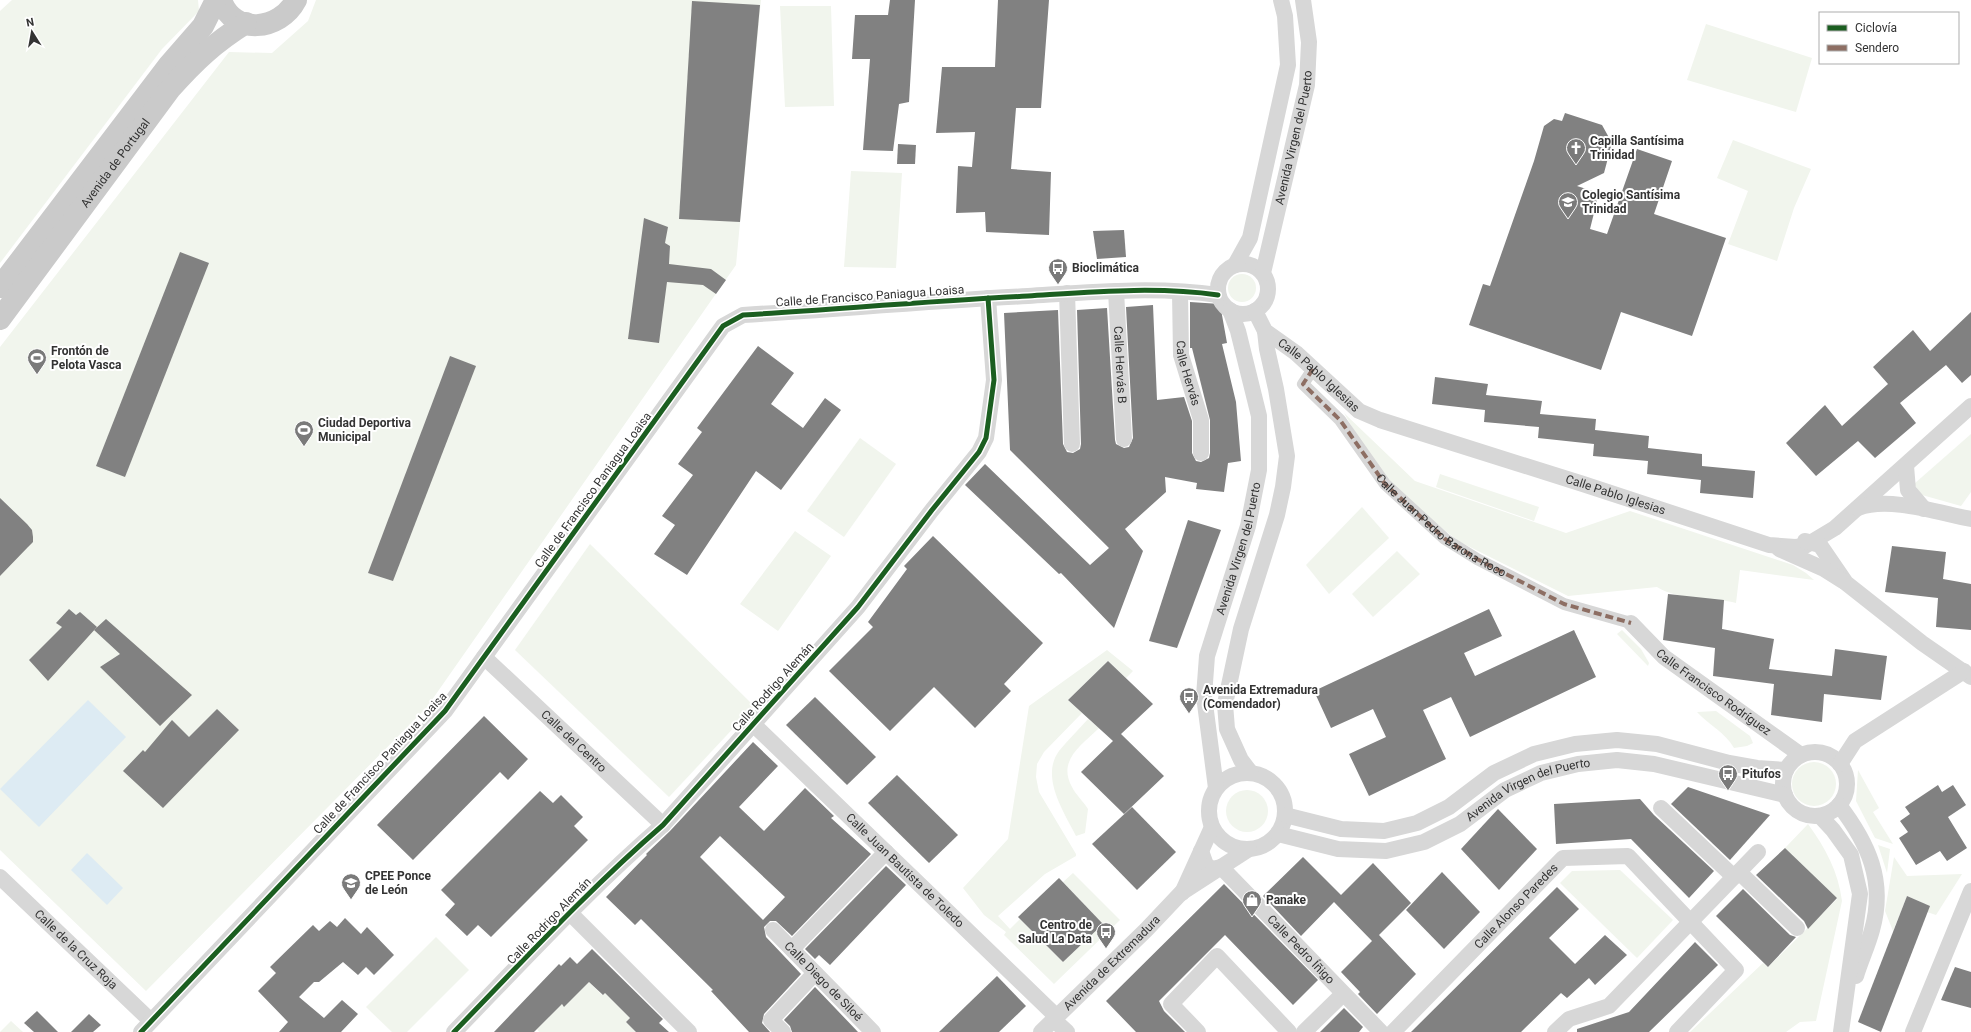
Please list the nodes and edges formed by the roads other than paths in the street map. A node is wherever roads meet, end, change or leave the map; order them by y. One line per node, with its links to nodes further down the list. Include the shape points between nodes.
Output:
1 (216, 0): 10 (main road, Avenida de Portugal, via 204,26 168,65)
2 (221, 0): 6 (main road, via 230,14)
3 (296, 0): 6 (main road, via 288,12 278,20 266,25)
4 (1281, 0): 7 (street, Avenida Virgen del Puerto, via 1285,16 1288,65 1250,238)
5 (1303, 0): 8 (street, Avenida Virgen del Puerto, via 1309,42 1307,85)
6 (246, 23): 18 (main road, Avenida de Portugal, via 194,61 170,89)
7 (1235, 265): 8 (street, via 1248,264); 9 (street)
8 (1263, 273): 17 (street, via 1268,291 1264,302)
9 (1220, 278): 12 (street, Calle de Francisco Paniagua Loaisa); 14 (street)
10 (0, 287)
11 (1116, 291): 12 (street, Calle de Francisco Paniagua Loaisa); 13 (street, Calle de Francisco Paniagua Loaisa); 22 (street, Calle Hervás B)
12 (1186, 292): 14 (street, Calle de Francisco Paniagua Loaisa); 24 (street, Calle Hervás, via 1181,355 1201,420)
13 (1067, 294): 15 (street, Calle de Francisco Paniagua Loaisa); 23 (street)
14 (1218, 295): 16 (street)
15 (988, 298): 37 (street, Calle de Francisco Paniagua Loaisa, via 744,315 723,326); 39 (street, Calle Rodrigo Alemán, via 994,380 986,438 979,452 858,607)
16 (1230, 310): 17 (street, via 1246,314); 46 (street, Avenida Virgen del Puerto, via 1238,331 1259,416 1259,470 1248,526 1207,656 1204,696)
17 (1255, 311): 19 (street, Calle Pablo Iglesias)
18 (0, 319)
19 (1266, 331): 20 (street, Calle Pablo Iglesias); 45 (street, Avenida Virgen del Puerto, via 1287,456 1276,515 1240,629 1225,704 1227,729)
20 (1313, 369): 33 (street, Calle Pablo Iglesias, via 1358,410 1380,420); 36 (street, Calle Juan Pedro Barona Roco, via 1303,384 1340,420 1385,484 1445,539 1477,559 1564,604)
21 (1971, 406): 25 (street, Calle Pablo Iglesias)
22 (1124, 439)
23 (1072, 444)
24 (1201, 453)
25 (1906, 466): 26 (street, Calle Pablo Iglesias); 29 (street, via 1908,490)
26 (1887, 483): 27 (street, via 1893,500); 28 (street, Calle Pablo Iglesias); 29 (street)
27 (1902, 506): 28 (street, via 1886,504); 29 (street)
28 (1860, 507): 31 (street, Calle Pablo Iglesias); 32 (street)
29 (1924, 509): 30 (street)
30 (1969, 517)
31 (1846, 520): 32 (street, Calle Pablo Iglesias); 35 (street, via 1836,539 1835,553 1838,567)
32 (1812, 538): 33 (street, Calle Pablo Iglesias, via 1805,546 1794,547); 34 (street, via 1813,555); 35 (street, via 1820,545)
33 (1762, 542): 34 (street)
34 (1820, 567): 35 (street)
35 (1846, 583): 38 (street, via 1922,643)
36 (1631, 623): 42 (street, Calle Francisco Rodríguez, via 1664,657)
37 (484, 657): 52 (street, Calle del Centro); 73 (street, Calle de Francisco Paniagua Loaisa, via 445,711)
38 (1967, 674): 40 (street)
39 (753, 724): 52 (street, Calle Rodrigo Alemán); 56 (street, Calle Juan Bautista de Toledo)
40 (1855, 740): 41 (street); 43 (street)
41 (1828, 754): 42 (street, via 1819,752); 43 (street)
42 (1801, 755): 44 (street, via 1792,761)
43 (1840, 764): 48 (street, via 1846,776 1847,787 1845,797)
44 (1786, 770): 47 (street, via 1783,782); 50 (street, Avenida Virgen del Puerto, via 1757,768 1657,744 1617,740 1575,744 1534,754 1494,773 1449,807 1417,823 1384,831 1341,829)
45 (1250, 773): 46 (street, via 1237,773 1225,779); 50 (street, via 1262,775 1276,787 1284,803)
46 (1216, 788): 53 (street, via 1208,807)
47 (1785, 795): 51 (street, via 1790,805 1799,812 1809,816); 54 (street, Avenida Virgen del Puerto, via 1654,764 1617,760 1578,764 1541,773 1505,790 1460,824 1424,842 1386,851 1338,849)
48 (1839, 805): 51 (street, via 1831,812); 71 (street, via 1866,846 1874,868 1878,893 1873,929)
49 (1661, 808): 60 (street)
50 (1285, 815): 54 (street)
51 (1820, 816): 71 (street, via 1851,855 1860,894)
52 (663, 825): 64 (street, Calle Rodrigo Alemán)
53 (1212, 827): 55 (street, via 1227,844); 57 (street)
54 (1278, 834): 55 (street, via 1270,842)
55 (1249, 849): 59 (street)
56 (886, 852): 68 (street); 72 (street, Calle Juan Bautista de Toledo)
57 (1201, 852): 59 (street, via 1206,865 1212,869); 63 (street)
58 (1758, 852): 60 (street)
59 (1221, 867): 63 (street); 70 (street, Calle Pedro Íñigo)
60 (1736, 874): 65 (street); 66 (street)
61 (0, 877): 73 (street, Calle de la Cruz Roja)
62 (1971, 891): 88 (street)
63 (1181, 893): 72 (street, Avenida de Extremadura)
64 (570, 913): 74 (street, Calle Rodrigo Alemán); 75 (street)
65 (1691, 922): 84 (street, Calle Alonso Paredes, via 1628,856 1563,858); 85 (street, via 1609,1006 1569,1019); 86 (street, Calle Alonso Paredes, via 1736,970)
66 (1797, 928)
67 (773, 930): 68 (street, Calle Diego de Siloé)
68 (792, 949): 69 (street, Calle Diego de Siloé)
69 (815, 973): 76 (street, via 771,1020); 77 (street, Calle Diego de Siloé)
70 (1343, 994): 82 (street); 83 (street, Calle Pedro Íñigo)
71 (1844, 1007): 87 (street)
72 (1055, 1018): 78 (street, Avenida de Extremadura); 79 (street, Calle Juan Bautista de Toledo)
73 (146, 1027)
74 (454, 1032)
75 (689, 1032)
76 (783, 1032)
77 (873, 1032)
78 (1041, 1032)
79 (1067, 1032)
80 (1198, 1032): 81 (street, via 1171,1004 1217,956)
81 (1289, 1032)
82 (1304, 1032)
83 (1381, 1032)
84 (1394, 1032)
85 (1556, 1032)
86 (1677, 1032)
87 (1841, 1032)
88 (1913, 1032)

